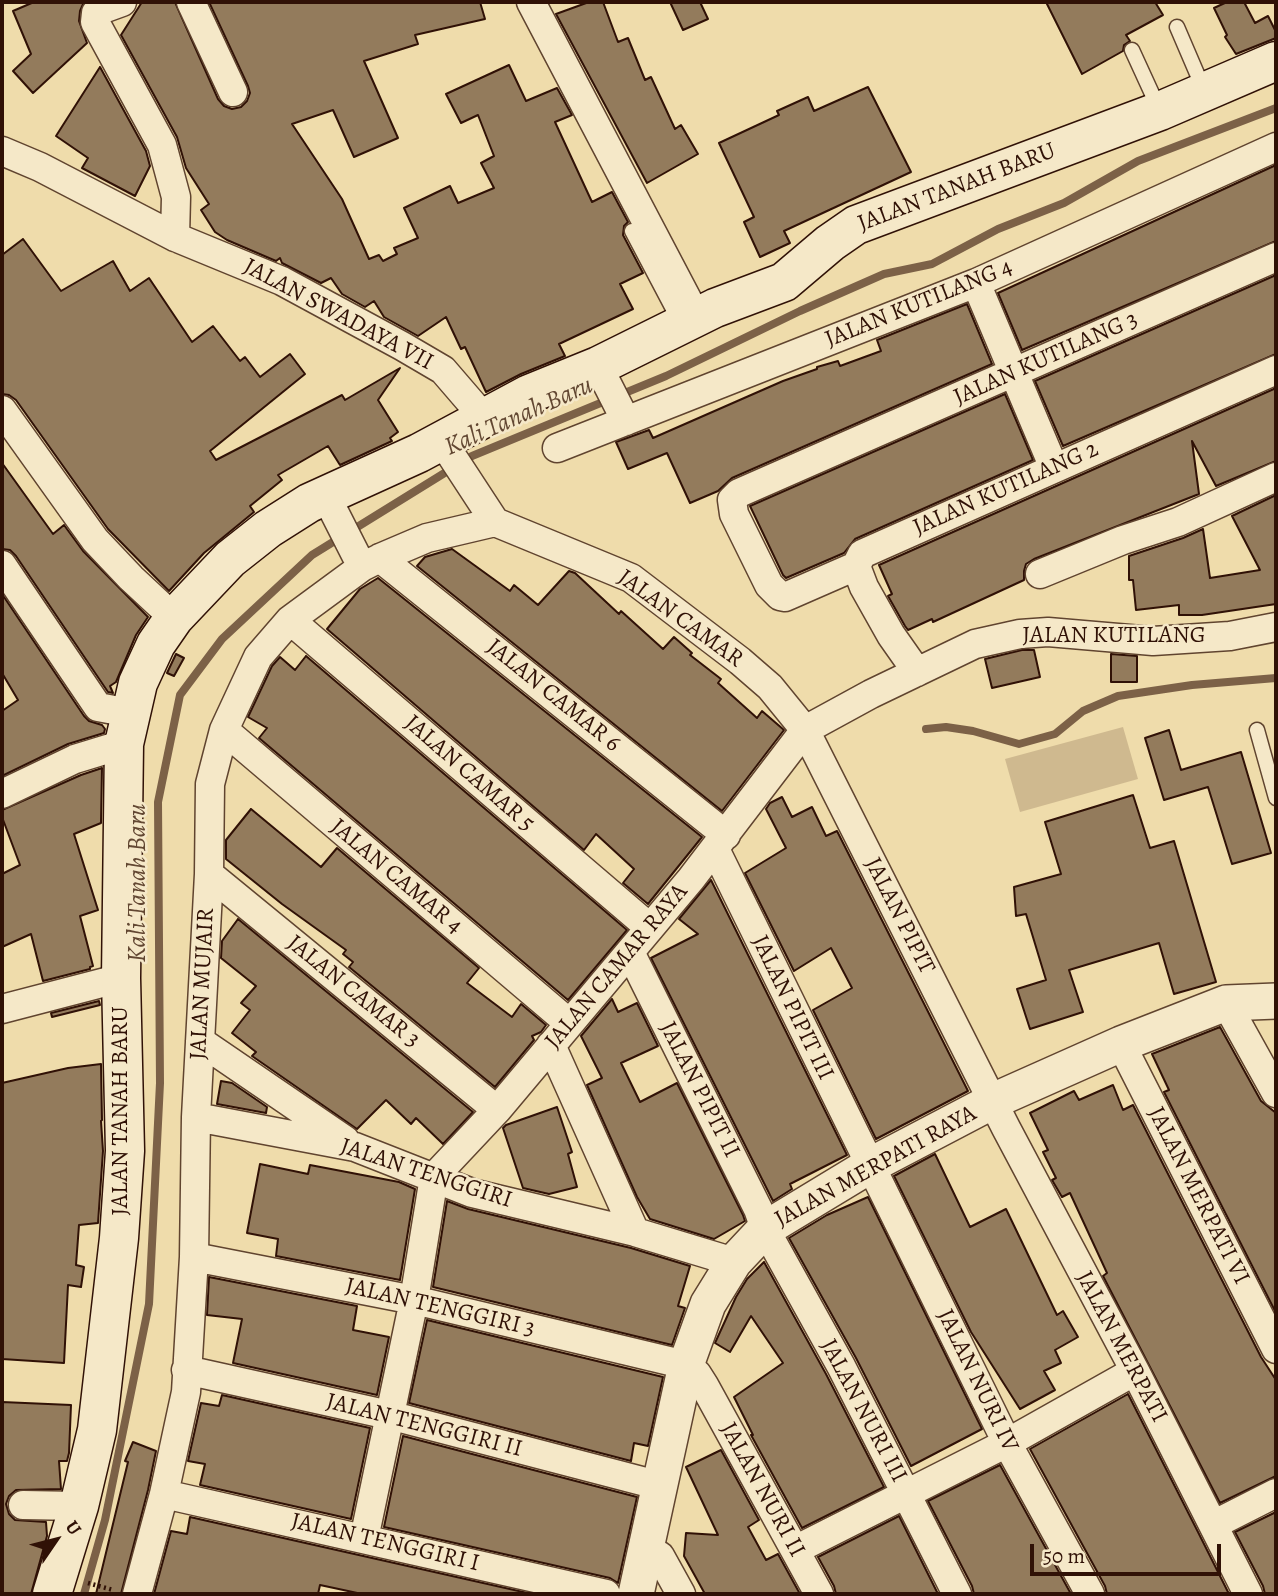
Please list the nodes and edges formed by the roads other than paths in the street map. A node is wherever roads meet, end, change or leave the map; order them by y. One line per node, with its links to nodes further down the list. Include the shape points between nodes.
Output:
1 (122, 2): 13 (street, via 100,9 95,22 162,145 176,197)
2 (191, 2): 7 (street)
3 (531, 2): 16 (street)
4 (1177, 27): 8 (lane)
5 (1132, 50): 9 (lane)
6 (1276, 61): 8 (main road, JALAN TANAH BARU)
7 (233, 92)
8 (1205, 92): 9 (main road, JALAN TANAH BARU)
9 (1160, 111): 16 (main road, JALAN TANAH BARU, via 856,225 784,282)
10 (1276, 147): 15 (street, JALAN KUTILANG 4)
11 (2, 150): 13 (street, JALAN SWADAYA VII)
12 (632, 231): 16 (lane)
13 (175, 237): 22 (street, JALAN SWADAYA VII, via 282,281 443,370)
14 (1276, 257): 19 (street, JALAN KUTILANG 3)
15 (976, 283): 19 (street); 21 (street, JALAN KUTILANG 4)
16 (689, 322): 18 (main road, JALAN TANAH BARU)
17 (1276, 370): 25 (street, JALAN KUTILANG 2)
18 (602, 373): 21 (street); 22 (main road, JALAN TANAH BARU, via 529,394)
19 (1013, 374): 25 (street); 31 (street, JALAN KUTILANG 3, via 732,500 734,514 779,596)
20 (2, 410): 33 (street, via 95,540)
21 (623, 415): 24 (street, JALAN KUTILANG 4)
22 (481, 419): 23 (main road, JALAN TANAH BARU)
23 (446, 447): 27 (main road, JALAN TANAH BARU); 28 (street)
24 (557, 448)
25 (1054, 468): 31 (street, JALAN KUTILANG 2, via 867,550)
26 (1276, 477): 32 (street, via 1178,522)
27 (330, 504): 29 (street); 33 (main road, JALAN TANAH BARU, via 309,503 268,529 230,559)
28 (488, 511): 29 (street, JALAN MUJAIR); 40 (street, JALAN CAMAR, via 631,578 770,687)
29 (365, 559): 34 (street, JALAN MUJAIR); 43 (street, JALAN CAMAR 6)
30 (2, 565): 37 (street, via 95,704)
31 (856, 566): 36 (street, via 891,635)
32 (1041, 574)
33 (174, 618): 37 (main road, JALAN TANAH BARU, via 142,673)
34 (290, 620): 38 (street, JALAN MUJAIR, via 258,657); 45 (street, JALAN CAMAR 5)
35 (1276, 627): 36 (street, JALAN KUTILANG, via 1230,636 1153,641 1020,634 975,644)
36 (917, 672): 40 (street, JALAN KUTILANG)
37 (127, 729): 41 (street); 47 (main road, JALAN TANAH BARU)
38 (224, 730): 44 (street, JALAN MUJAIR, via 210,784); 51 (street, JALAN CAMAR 4)
39 (1257, 730): 42 (lane)
40 (798, 740): 43 (street, JALAN CAMAR RAYA); 56 (street, JALAN PIPIT)
41 (2, 794)
42 (1276, 798)
43 (720, 842): 45 (street, JALAN CAMAR RAYA); 60 (street, JALAN PIPIT III)
44 (209, 874): 52 (street, JALAN MUJAIR); 57 (street, JALAN CAMAR 3)
45 (650, 928): 46 (street, JALAN CAMAR RAYA)
46 (630, 952): 51 (street, JALAN CAMAR RAYA); 62 (street, JALAN PIPIT II)
47 (121, 978): 50 (street); 78 (main road, JALAN TANAH BARU, via 125,1151 119,1238 97,1430)
48 (1276, 1001): 49 (street, JALAN MERPATI RAYA)
49 (1226, 1003): 53 (street, JALAN MERPATI RAYA); 55 (street)
50 (2, 1009)
51 (569, 1023): 54 (street, JALAN CAMAR RAYA)
52 (201, 1041): 58 (street, JALAN MUJAIR); 59 (street)
53 (1121, 1044): 56 (street, JALAN MERPATI RAYA); 67 (street, JALAN MERPATI VI)
54 (551, 1045): 57 (street, JALAN CAMAR RAYA); 63 (street)
55 (1276, 1093)
56 (993, 1101): 60 (street, JALAN MERPATI RAYA); 69 (street, JALAN MERPATI)
57 (497, 1110): 61 (street, JALAN CAMAR RAYA)
58 (196, 1117): 59 (street, JALAN TENGGIRI); 64 (street, JALAN MUJAIR)
59 (355, 1147): 61 (street, JALAN TENGGIRI)
60 (869, 1166): 62 (street, JALAN MERPATI RAYA); 72 (street, JALAN NURI IV)
61 (433, 1177): 63 (street, JALAN TENGGIRI, via 472,1193); 66 (street)
62 (765, 1229): 65 (street, JALAN MERPATI RAYA); 74 (street, JALAN NURI III)
63 (635, 1232): 65 (street, JALAN TENGGIRI)
64 (194, 1257): 66 (street, JALAN TENGGIRI 3); 68 (street, JALAN MUJAIR)
65 (734, 1262): 70 (street, JALAN MERPATI RAYA, via 708,1304)
66 (414, 1300): 70 (street, JALAN TENGGIRI 3); 71 (street)
67 (1276, 1349)
68 (186, 1370): 71 (street, JALAN TENGGIRI II); 76 (street, JALAN MUJAIR, via 186,1392)
69 (1135, 1371): 72 (street); 79 (street, JALAN MERPATI)
70 (695, 1375): 73 (street, JALAN MERPATI RAYA); 82 (street, JALAN NURI II)
71 (389, 1415): 73 (street, JALAN TENGGIRI II); 80 (street)
72 (1007, 1443): 74 (street); 90 (street, JALAN NURI IV)
73 (661, 1486): 81 (street, JALAN MERPATI RAYA)
74 (906, 1493): 82 (street); 89 (street, JALAN NURI III)
75 (1276, 1493): 79 (street)
76 (164, 1494): 80 (street, JALAN TENGGIRI I); 84 (street, JALAN MUJAIR)
77 (23, 1505): 78 (street)
78 (79, 1506): 83 (main road, JALAN TANAH BARU)
79 (1213, 1525): 91 (street, JALAN MERPATI)
80 (364, 1539): 85 (street, JALAN TENGGIRI I)
81 (647, 1549): 86 (street, JALAN MERPATI RAYA); 87 (street, via 660,1556)
82 (795, 1550): 88 (street, JALAN NURI II)
83 (52, 1594)
84 (137, 1594)
85 (606, 1594)
86 (636, 1594)
87 (681, 1594)
88 (819, 1594)
89 (957, 1594)
90 (1090, 1594)
91 (1248, 1594)

